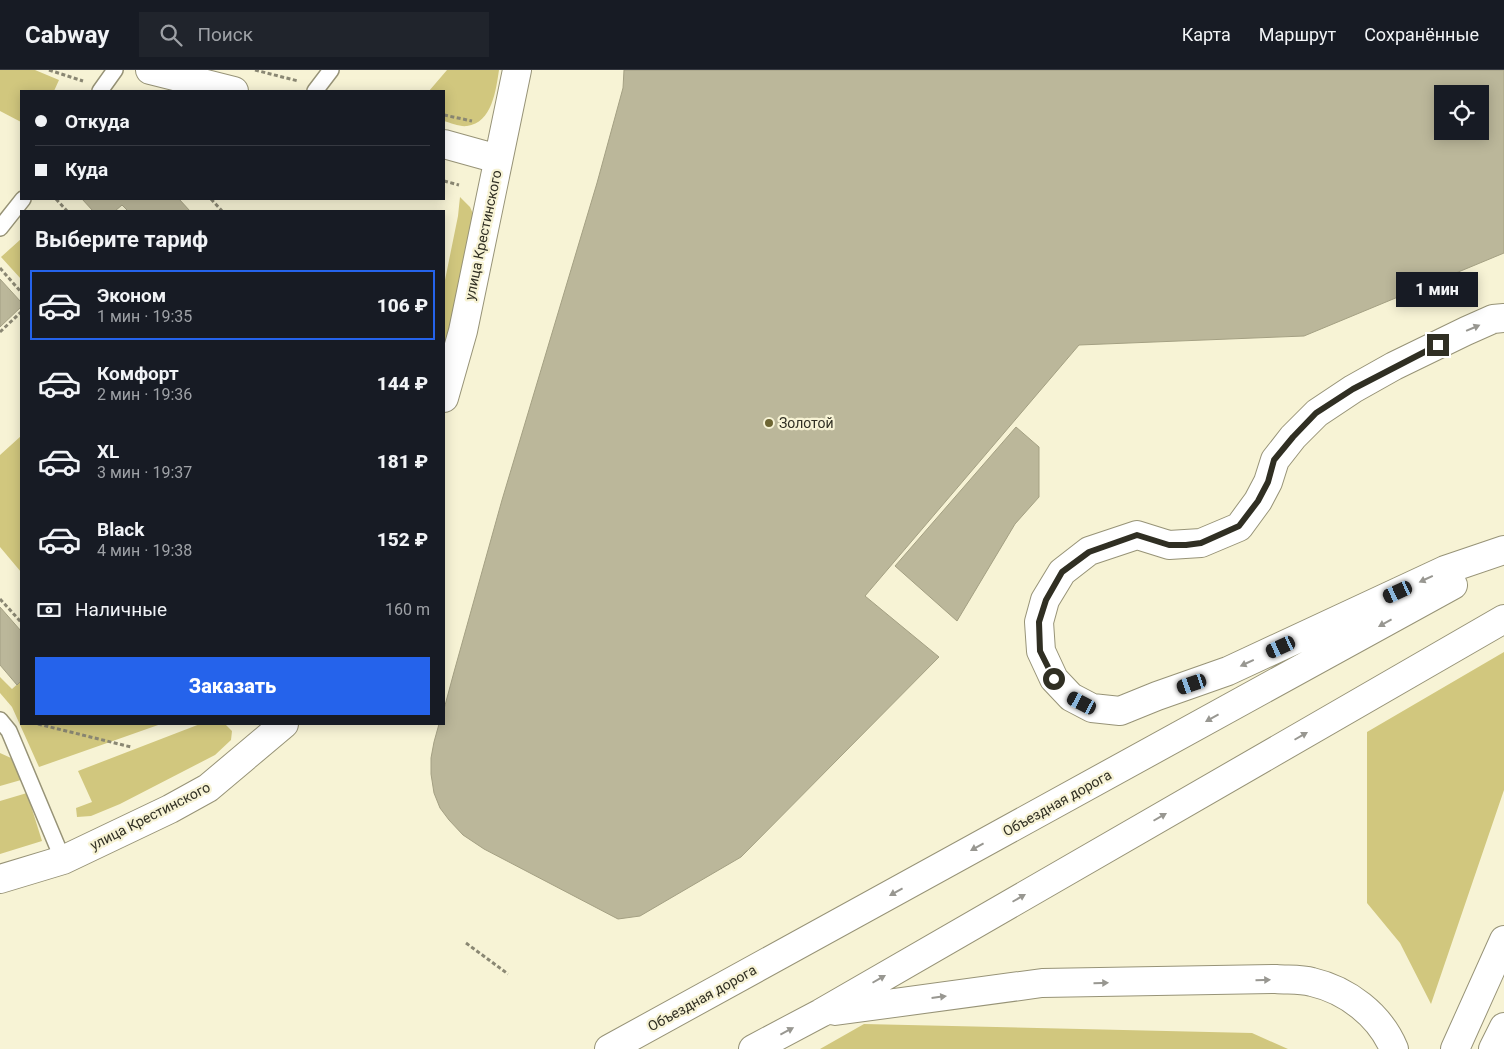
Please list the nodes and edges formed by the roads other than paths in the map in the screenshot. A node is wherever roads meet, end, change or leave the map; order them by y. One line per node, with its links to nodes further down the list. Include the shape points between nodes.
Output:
1 (115, 70): 5 (lane)
2 (150, 70): 6 (main road)
3 (331, 70): 7 (lane)
4 (517, 70): 9 (main road, улица Крестинского)
5 (101, 90)
6 (230, 90)
7 (315, 90)
8 (445, 144): 9 (main road)
9 (498, 159): 13 (main road, улица Крестинского, via 463,331)
10 (22, 200): 11 (lane)
11 (0, 228)
12 (1504, 318): 14 (main road, one-way to 12, via 1445,570 1228,672 1120,711 1092,708 1071,697 1054,679 1040,651 1039,622 1046,600 1062,572 1089,552 1137,535 1169,545 1201,543 1239,526 1258,501 1274,460 1316,413 1394,366 1466,331)
13 (445, 394)
14 (1504, 550)
15 (1504, 557): 25 (main road, Объездная дорога, one-way to 25)
16 (1504, 619): 23 (main road, one-way to 16)
17 (0, 720): 19 (lane, via 10,731)
18 (283, 725): 19 (main road, улица Крестинского, via 208,788)
19 (63, 860): 20 (main road, улица Крестинского)
20 (0, 879)
21 (1504, 940): 28 (main road)
22 (1504, 944): 24 (main road)
23 (821, 1012): 26 (main road, one-way to 23); 27 (main road, one-way to 27, via 1042,984 1276,979 1311,982 1335,990 1374,1017)
24 (1494, 1042)
25 (609, 1049)
26 (753, 1049)
27 (1394, 1049)
28 (1455, 1049)

